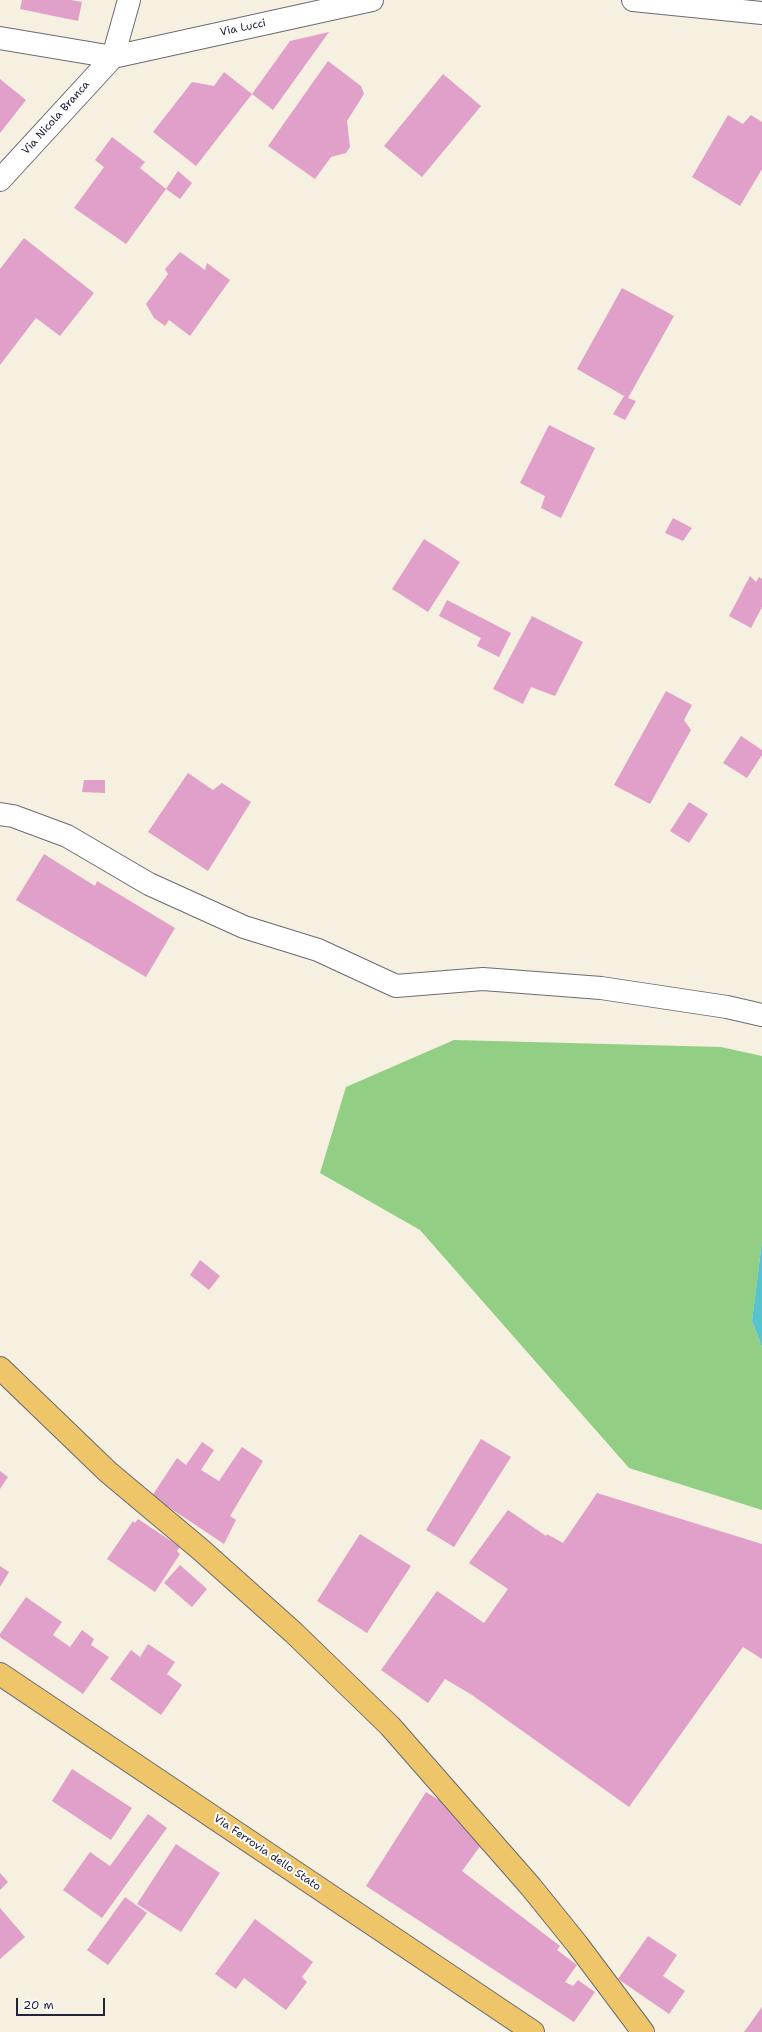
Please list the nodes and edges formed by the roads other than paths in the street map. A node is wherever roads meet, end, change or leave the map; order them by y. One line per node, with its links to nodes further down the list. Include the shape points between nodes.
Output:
1 (129, 0): 6 (street)
2 (372, 0): 6 (street, Via Lucci)
3 (633, 0): 4 (street)
4 (762, 13)
5 (0, 38): 6 (street)
6 (113, 57): 7 (street, Via Nicola Branca)
7 (0, 180)
8 (0, 814): 9 (street, via 13,816 67,836 149,884 244,927 318,950 396,986 482,979 601,988)
9 (762, 1014)
10 (0, 1368): 13 (main road, via 108,1472 294,1633 390,1726 531,1886)
11 (0, 1674): 12 (main road, Via Ferrovia dello Stato)
12 (533, 2032)
13 (643, 2032)

